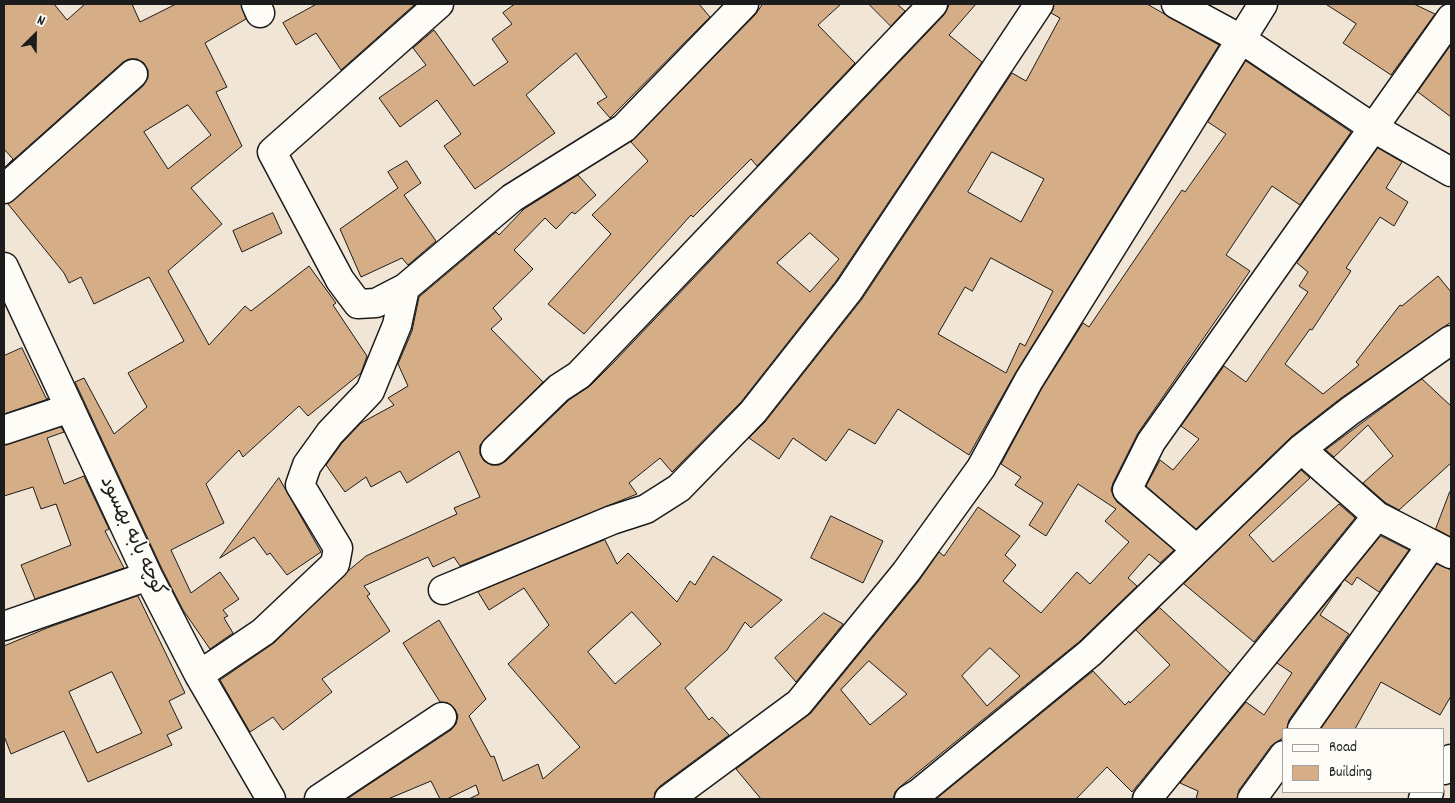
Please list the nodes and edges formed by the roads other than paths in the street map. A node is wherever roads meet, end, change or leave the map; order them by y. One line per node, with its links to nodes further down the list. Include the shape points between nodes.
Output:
1 (438, 4): 14 (street, via 272,152 340,280 358,304 376,303)
2 (744, 4): 14 (street, via 624,128 512,198)
3 (933, 4): 19 (street, via 579,375 559,388)
4 (1039, 4): 24 (street, via 849,290 754,412 679,488 646,509)
5 (1176, 4): 8 (street)
6 (1263, 4): 8 (street)
7 (1451, 18): 10 (street)
8 (1241, 40): 10 (street); 32 (street, via 1029,380 981,468 906,572 799,704)
9 (133, 74): 12 (street)
10 (1372, 127): 11 (street); 21 (street, via 1150,442 1127,490)
11 (1451, 172)
12 (4, 189)
13 (4, 268): 16 (street, کوچه بابه بهسود)
14 (405, 288): 26 (street, via 397,325 370,391 330,433 306,465 300,485 338,548 335,564 263,632)
15 (1451, 340): 18 (street)
16 (70, 408): 17 (street); 23 (street, کوچه بابه بهسود)
17 (4, 430)
18 (1301, 449): 20 (street); 21 (street)
19 (495, 450)
20 (1377, 516): 22 (street); 34 (street)
21 (1196, 549): 33 (street, via 1090,653)
22 (1441, 549): 28 (street)
23 (148, 576): 25 (street); 26 (street, کوچه بابه بهسود)
24 (443, 590)
25 (4, 626)
26 (199, 675): 30 (street, کوچه بابه بهسود)
27 (442, 717): 31 (street)
28 (1303, 728)
29 (1282, 758): 35 (street)
30 (270, 799)
31 (319, 799)
32 (668, 799)
33 (909, 799)
34 (1147, 799)
35 (1252, 799)

